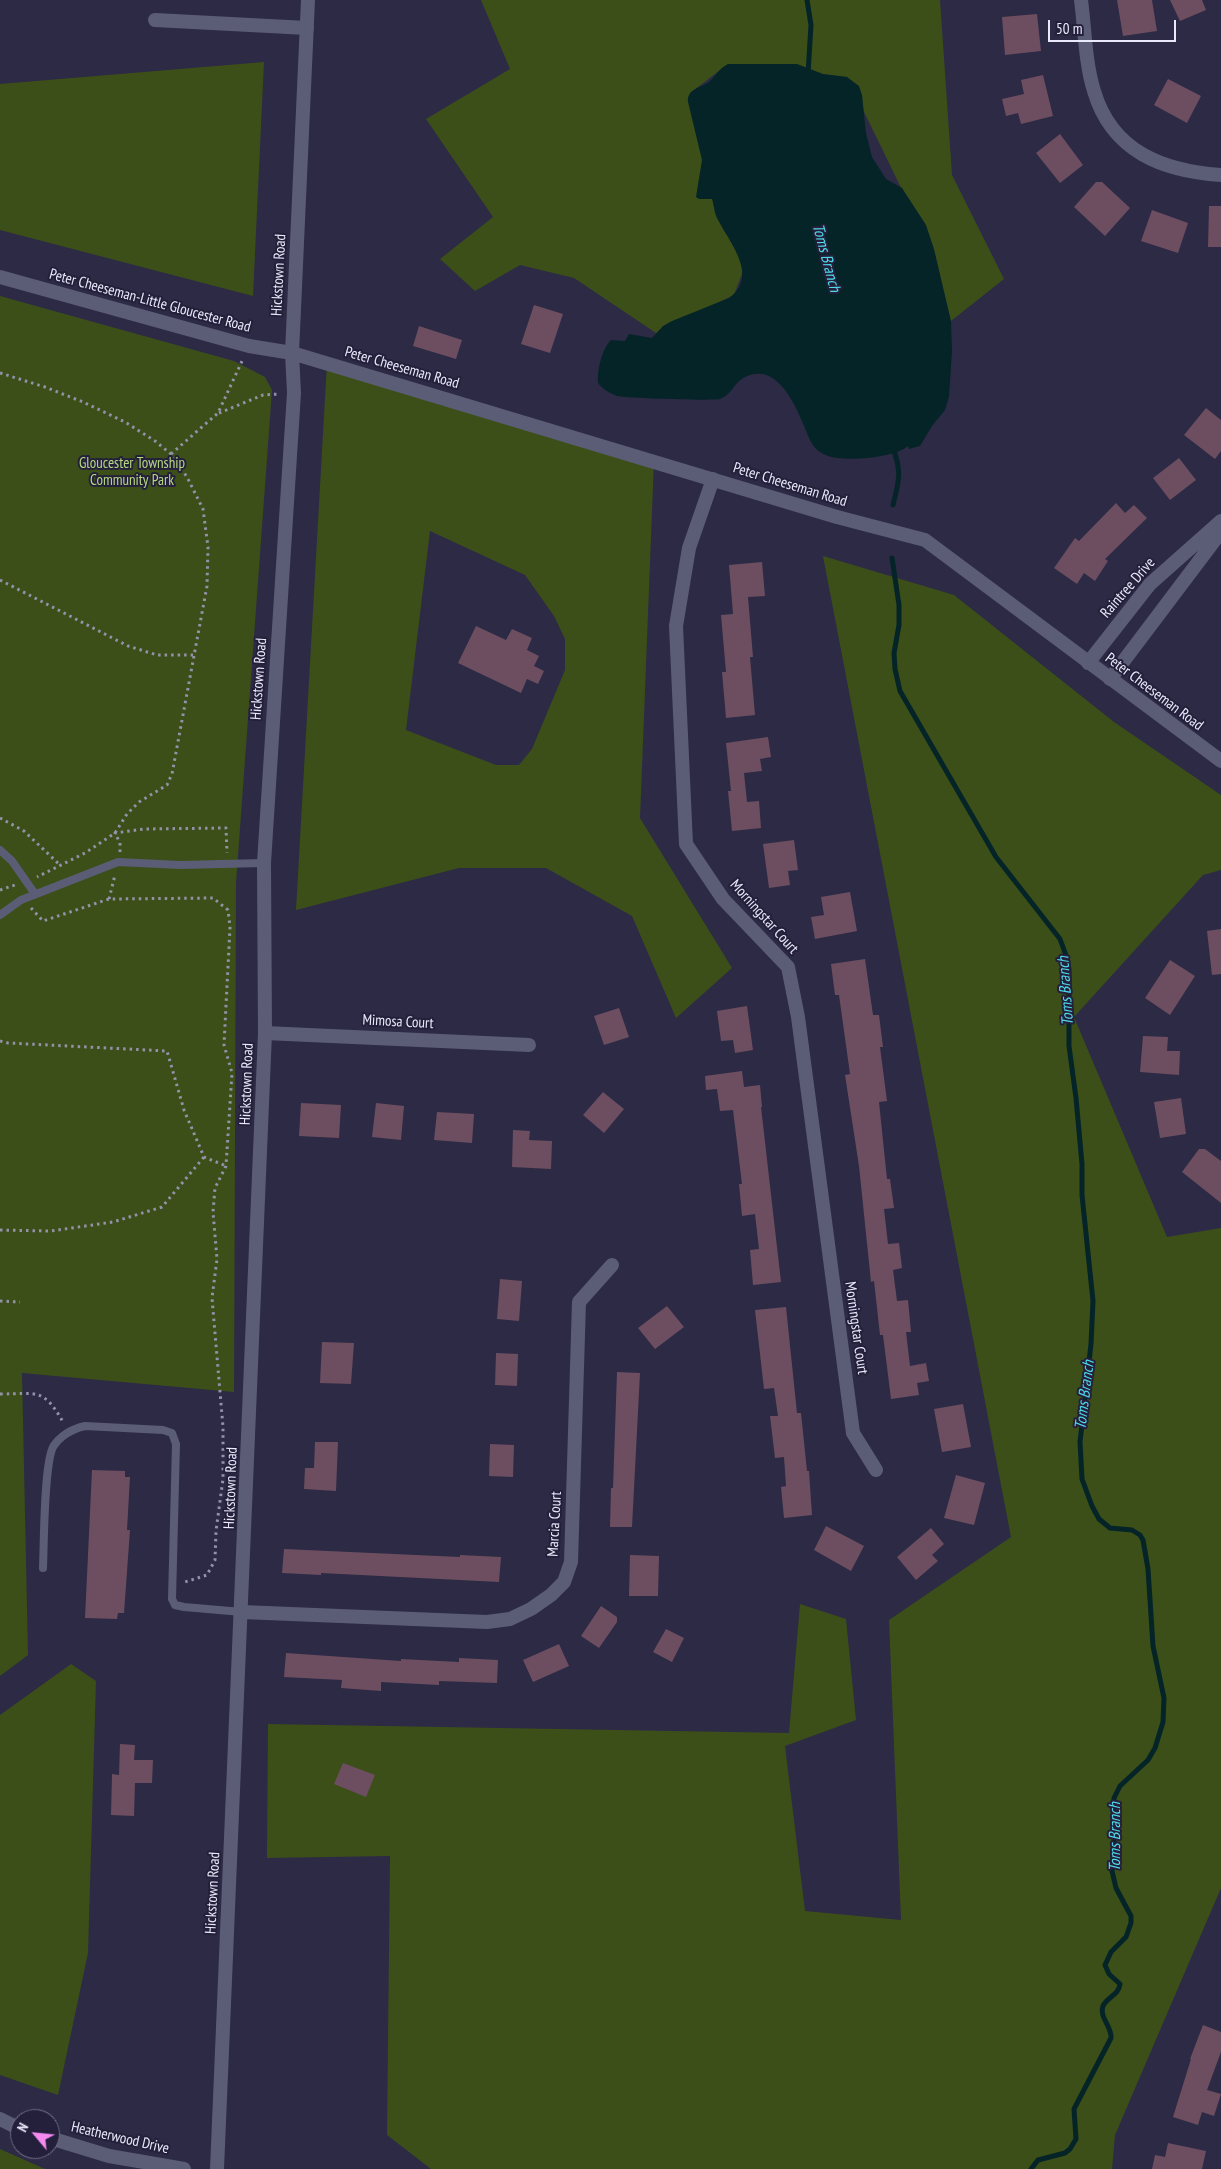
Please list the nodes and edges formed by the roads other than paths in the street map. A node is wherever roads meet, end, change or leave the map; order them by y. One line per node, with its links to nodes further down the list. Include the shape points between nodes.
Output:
1 (308, 0): 4 (street, Hickstown Road)
2 (1081, 0): 5 (street, via 1093,89 1106,118 1126,142 1151,160 1182,171)
3 (154, 20): 4 (street)
4 (307, 28): 7 (street, Hickstown Road)
5 (1221, 175)
6 (0, 277): 7 (street, Peter Cheeseman-Little Gloucester Road, via 249,346)
7 (292, 353): 8 (street, Peter Cheeseman Road); 15 (street, Hickstown Road, via 294,393)
8 (712, 479): 11 (street, Peter Cheeseman Road, via 925,540); 21 (street, Morningstar Court, via 689,548 676,626 686,844 723,899 788,967 798,1017 854,1433)
9 (1221, 521): 11 (street, Raintree Drive, via 1150,584)
10 (1221, 532): 12 (street)
11 (1088, 663): 12 (street, Peter Cheeseman Road)
12 (1110, 679): 13 (street, Peter Cheeseman Road)
13 (1221, 761)
14 (0, 850): 16 (lane)
15 (264, 863): 16 (lane, via 180,865 118,862); 18 (street, Hickstown Road)
16 (35, 894): 17 (lane, via 20,900)
17 (0, 915)
18 (265, 1033): 19 (street, Mimosa Court); 23 (street, Hickstown Road)
19 (529, 1045)
20 (612, 1265): 23 (street, Marcia Court, via 579,1302 570,1562 564,1582 551,1595 510,1619 487,1622)
21 (876, 1470)
22 (43, 1568): 23 (lane, via 49,1457 54,1446 68,1432 85,1426 163,1430 172,1433 177,1462 172,1599 175,1605 184,1607)
23 (242, 1612): 26 (street, Hickstown Road)
24 (60, 2141): 25 (street, Heatherwood Drive, via 109,2156)
25 (184, 2169)
26 (217, 2169)

